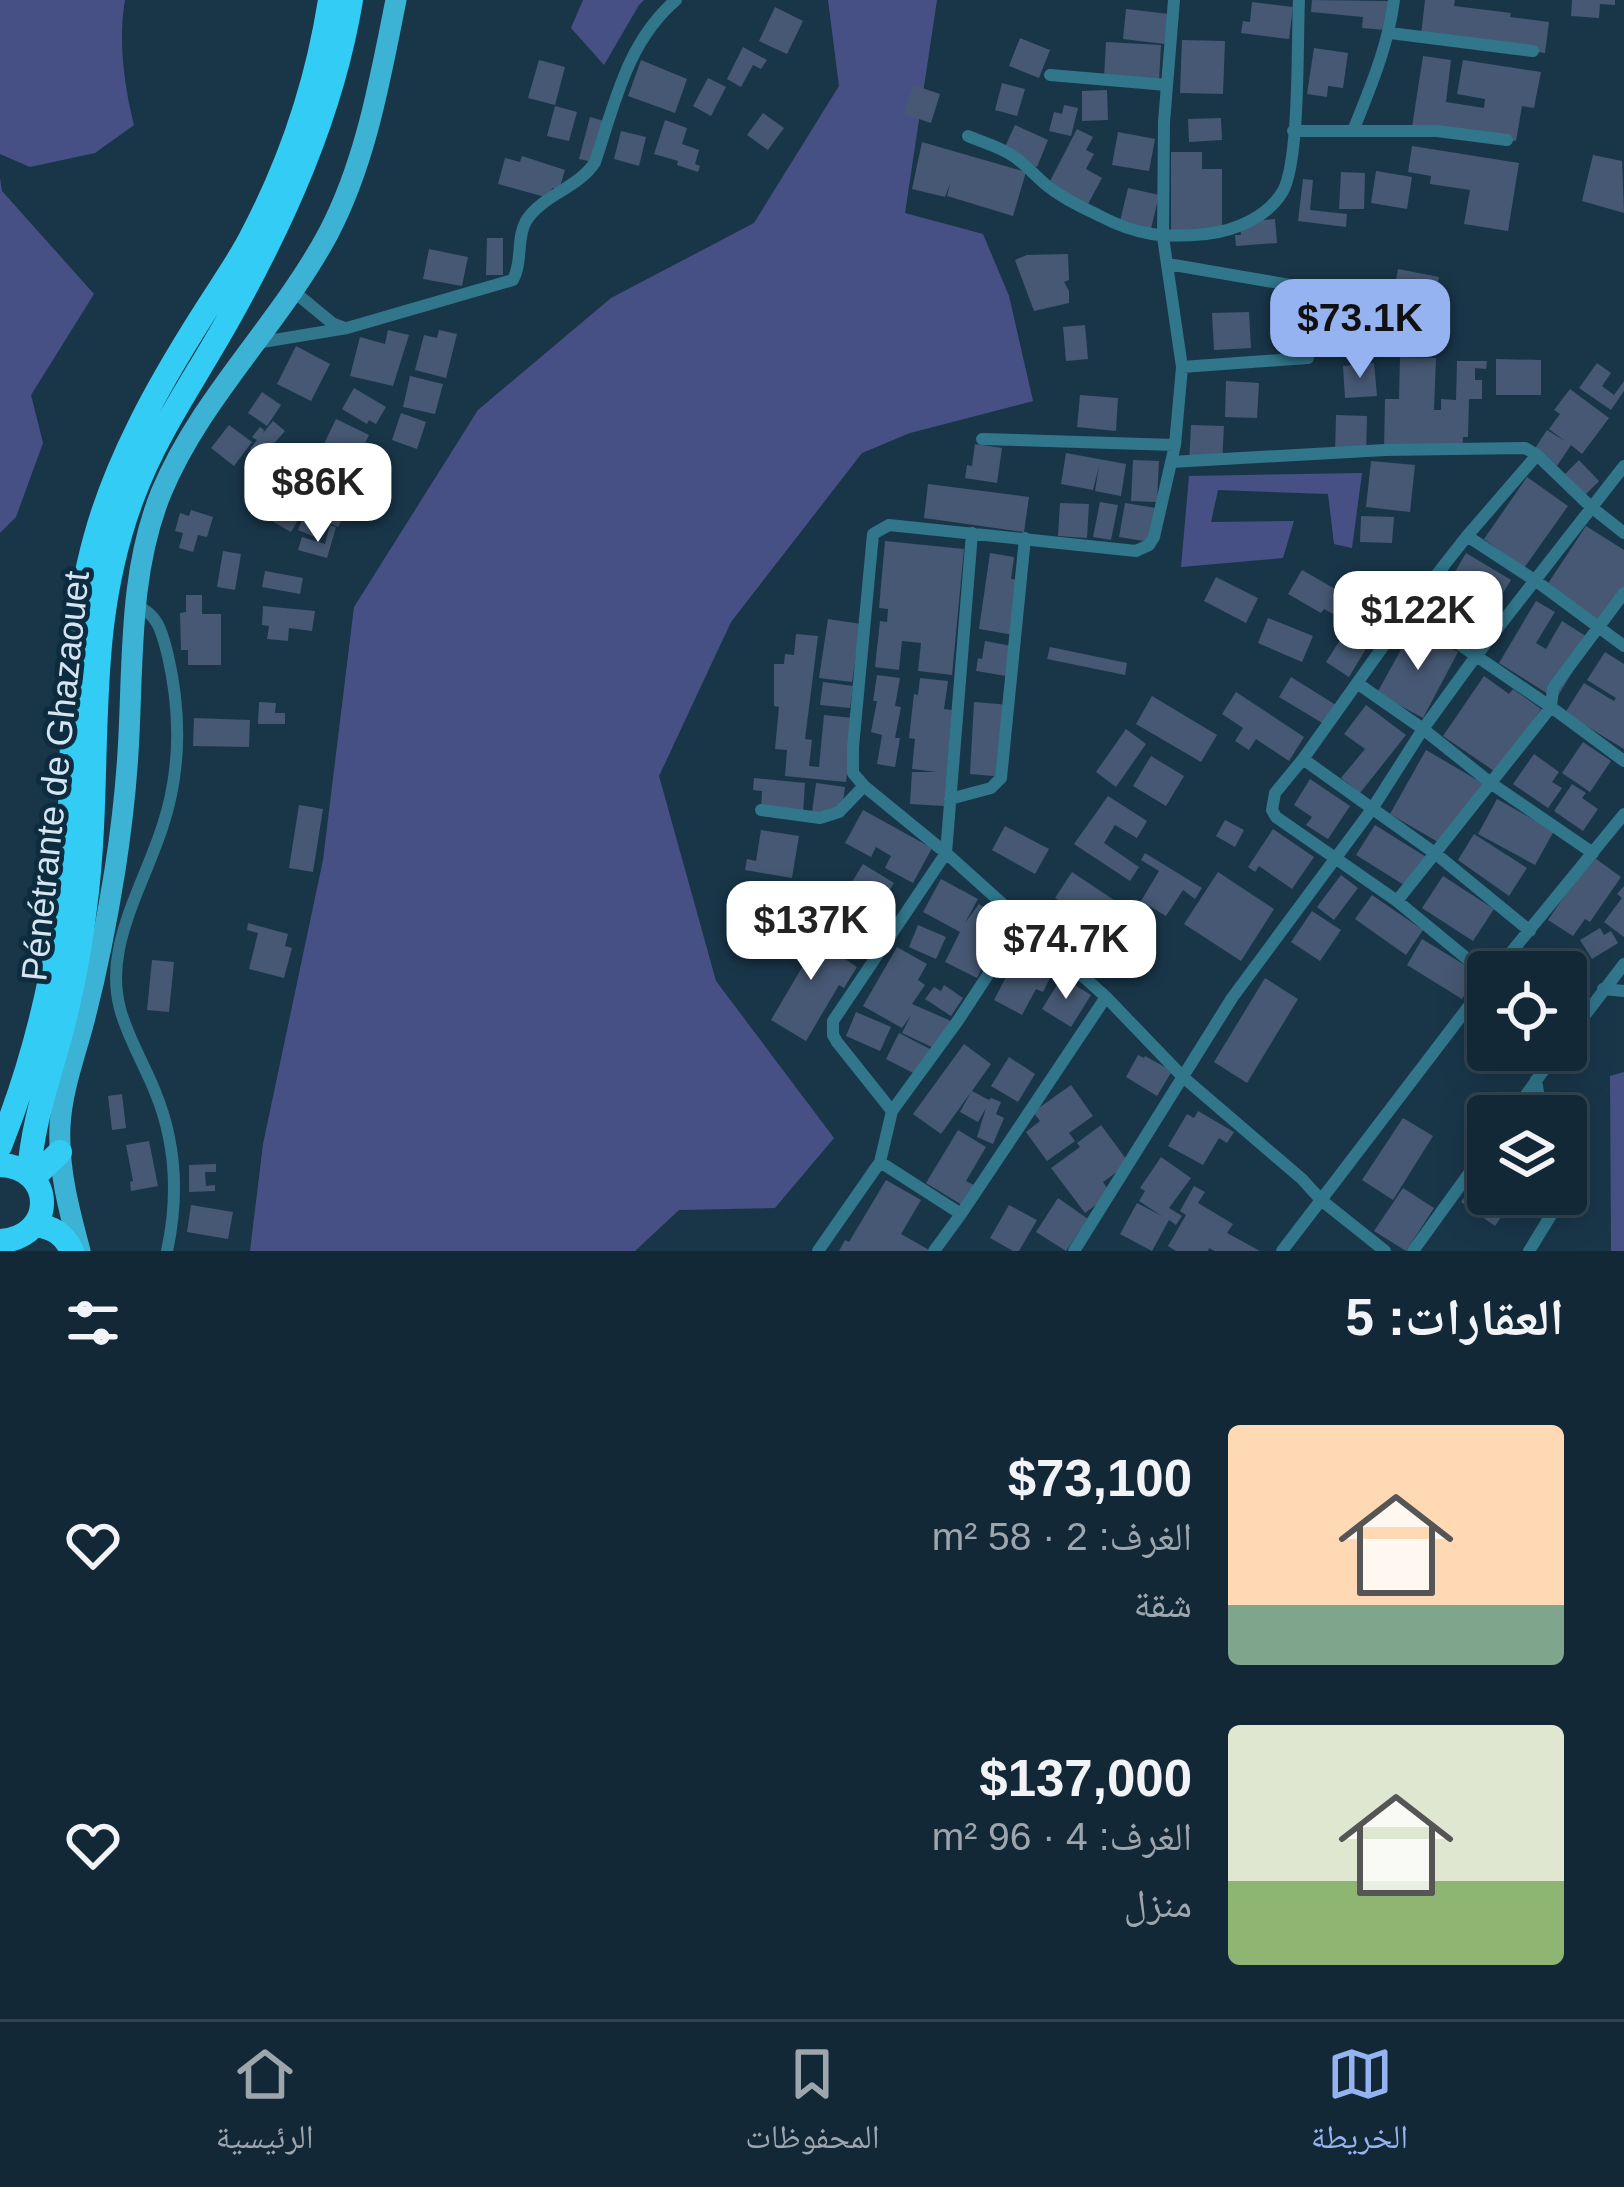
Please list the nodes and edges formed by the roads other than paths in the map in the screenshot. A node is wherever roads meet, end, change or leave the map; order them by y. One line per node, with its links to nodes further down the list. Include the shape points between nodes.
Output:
1 (330, 0): 73 (highway, Pénétrante de Ghazaouet, via 284,168 154,398 96,534 74,663 60,924 34,1044)
2 (352, 0): 79 (highway, Pénétrante de Ghazaouet, via 328,101 293,190 157,441 112,561 96,670 86,903 34,1128)
3 (396, 0): 18 (main road, via 356,169)
4 (676, 0): 20 (street, via 639,41 590,171 527,220 513,280)
5 (1174, 0): 11 (street)
6 (1299, 0): 12 (street)
7 (1394, 0): 8 (street)
8 (1390, 32): 9 (street); 13 (street)
9 (1532, 50)
10 (1050, 75): 11 (street)
11 (1167, 85): 16 (street)
12 (1293, 131): 13 (street); 16 (street, via 1286,185 1261,215 1214,233)
13 (1353, 131): 15 (street)
14 (968, 136): 16 (street, via 1008,152 1099,216)
15 (1507, 140)
16 (1162, 237): 17 (street)
17 (1168, 263): 19 (street); 23 (street)
18 (292, 290): 20 (street); 21 (main road)
19 (1372, 299)
20 (346, 328): 21 (street)
21 (255, 343): 36 (main road, via 171,471 144,544)
22 (1308, 358): 23 (street)
23 (1182, 367): 25 (street)
24 (982, 439): 25 (street)
25 (1175, 445): 27 (street)
26 (1537, 455): 27 (street, via 1525,448 1384,450); 29 (street); 32 (street)
27 (1171, 462): 33 (street, via 1154,537 1143,549)
28 (1624, 466): 29 (street)
29 (1590, 506): 31 (street); 34 (street)
30 (971, 532): 33 (street); 47 (street, via 889,525 873,534 853,746 853,773); 48 (street)
31 (1624, 533)
32 (1467, 536): 34 (street); 37 (street)
33 (1025, 538): 48 (street, via 1001,778)
34 (1535, 580): 38 (street); 40 (street)
35 (1624, 593): 38 (street)
36 (135, 605): 74 (main road, via 121,828 63,1098); 83 (street, via 160,625 178,741 166,813 124,928 116,983 127,1034 169,1133 175,1182)
37 (1408, 610): 40 (street); 41 (street)
38 (1597, 626): 39 (street); 42 (street, via 1553,688)
39 (1624, 646)
40 (1476, 656): 42 (street); 43 (street)
41 (1357, 683): 43 (street); 44 (street)
42 (1551, 706): 45 (street); 46 (street)
43 (1423, 729): 46 (street); 49 (street)
44 (1303, 759): 49 (street); 55 (street, via 1275,793 1272,810)
45 (1624, 761)
46 (1492, 784): 53 (street); 54 (street)
47 (864, 786): 50 (street, via 839,812 820,818); 52 (street)
48 (950, 799): 52 (street)
49 (1372, 808): 54 (street); 55 (street)
50 (761, 810)
51 (1624, 814): 53 (street)
52 (946, 853): 57 (street); 72 (street, via 832,1021 836,1042)
53 (1593, 853): 58 (street)
54 (1436, 854): 56 (street); 58 (street)
55 (1336, 857): 56 (street); 68 (street)
56 (1397, 901): 60 (street)
57 (1022, 923): 64 (street); 72 (street)
58 (1530, 932): 59 (street)
59 (1513, 951)
60 (1467, 957)
61 (1624, 964): 62 (street)
62 (1603, 989): 63 (street); 66 (street)
63 (1624, 991)
64 (1106, 997): 68 (street); 80 (street)
65 (1467, 1006): 78 (street)
66 (1587, 1011)
67 (1543, 1071): 69 (street)
68 (1183, 1077): 78 (street); 86 (street)
69 (1536, 1080): 70 (street); 71 (street)
70 (1525, 1095)
71 (1538, 1095)
72 (892, 1111): 75 (street)
73 (0, 1146)
74 (60, 1160): 79 (highway); 82 (main road)
75 (880, 1162): 80 (street); 84 (street)
76 (0, 1165): 79 (highway, via 12,1165)
77 (1467, 1176): 89 (street)
78 (1321, 1200): 87 (street); 88 (street)
79 (28, 1212): 82 (highway)
80 (961, 1214): 85 (street)
81 (1551, 1215): 90 (street)
82 (76, 1244)
83 (167, 1251)
84 (818, 1251)
85 (934, 1251)
86 (1074, 1251)
87 (1282, 1251)
88 (1385, 1251)
89 (1413, 1251)
90 (1529, 1251)

